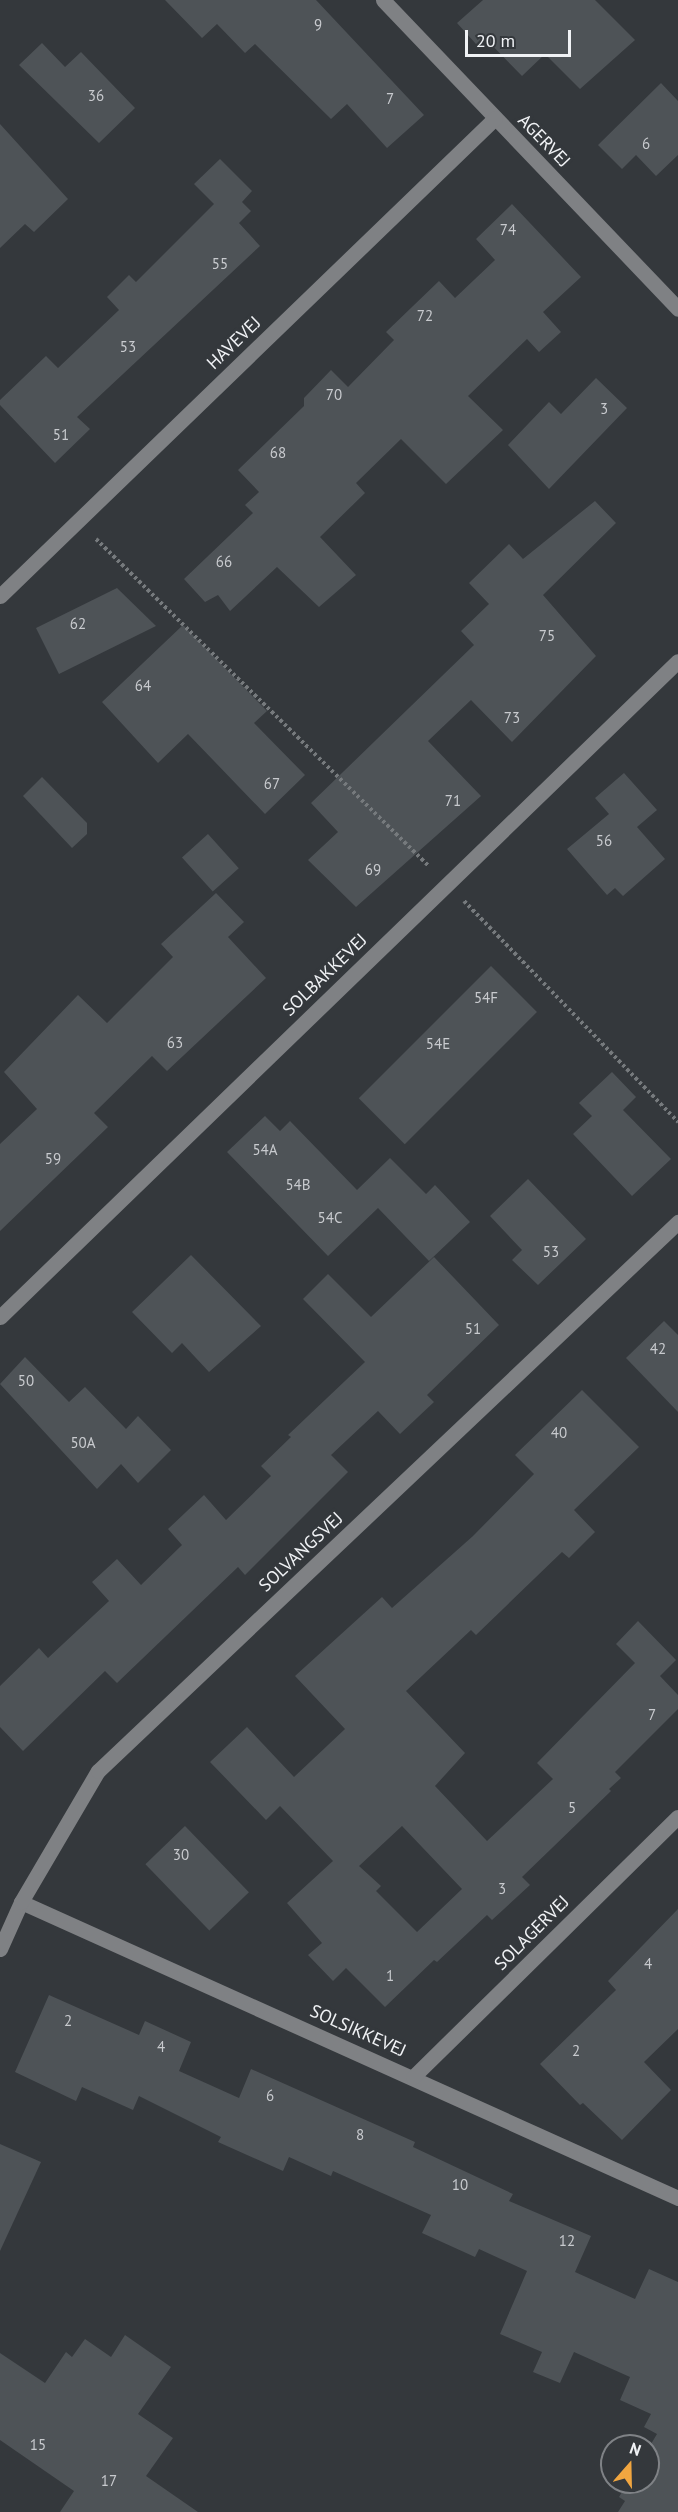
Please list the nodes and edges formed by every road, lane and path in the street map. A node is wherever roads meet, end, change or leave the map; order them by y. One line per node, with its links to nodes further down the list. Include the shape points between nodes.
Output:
1 (383, 0): 2 (street, AGERVEJ)
2 (495, 118): 3 (street, AGERVEJ); 4 (street, HAVEVEJ)
3 (678, 309)
4 (79, 521): 5 (street, HAVEVEJ); 7 (path)
5 (0, 596)
6 (678, 661): 7 (street, SOLBAKKEVEJ)
7 (447, 884): 8 (path); 10 (street, SOLBAKKEVEJ)
8 (678, 1122)
9 (678, 1222): 12 (street, SOLVANGSVEJ, via 98,1771)
10 (0, 1317)
11 (678, 1817): 14 (street, SOLAGERVEJ)
12 (21, 1902): 13 (street, SOLVANGSVEJ); 14 (street, SOLSIKKEVEJ)
13 (0, 1949)
14 (414, 2077): 15 (street, SOLSIKKEVEJ)
15 (678, 2198)

